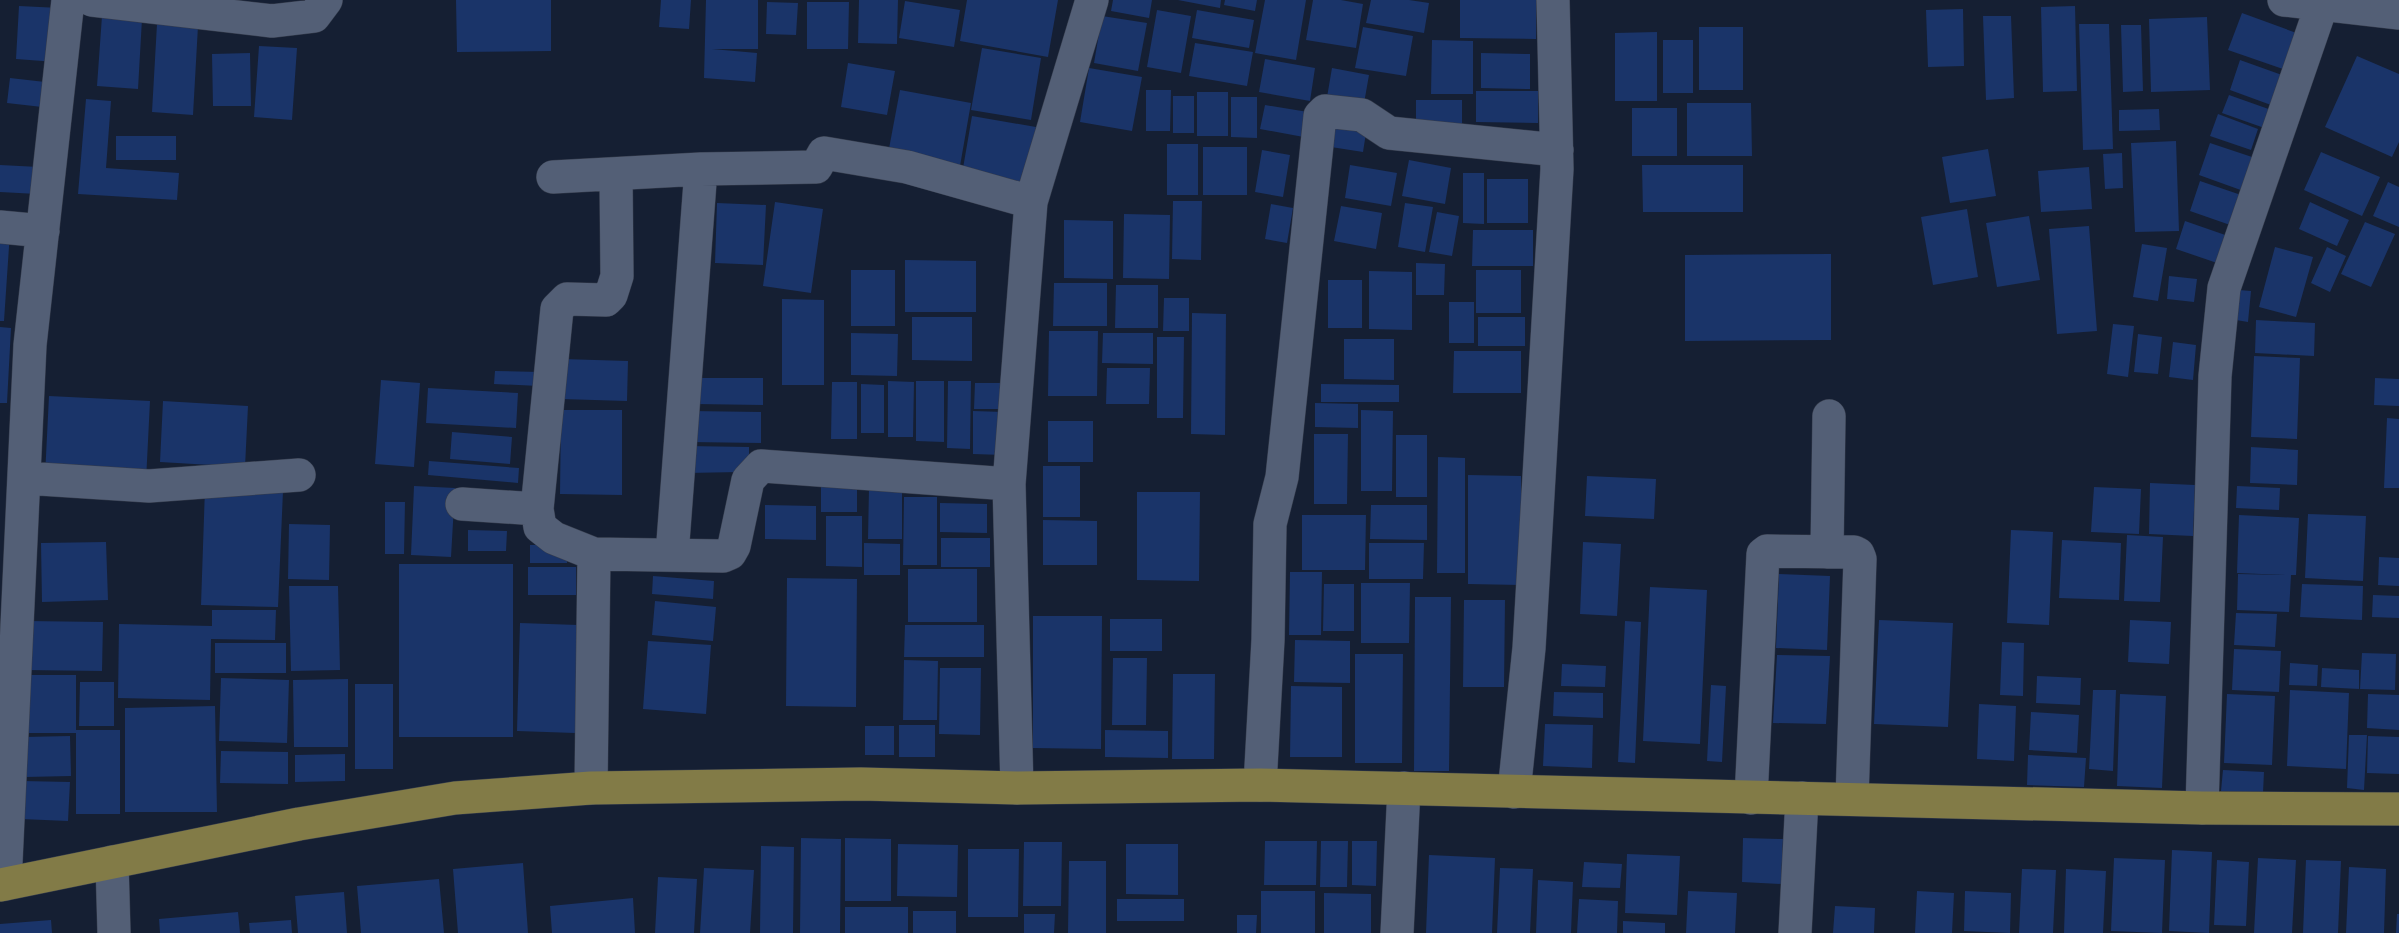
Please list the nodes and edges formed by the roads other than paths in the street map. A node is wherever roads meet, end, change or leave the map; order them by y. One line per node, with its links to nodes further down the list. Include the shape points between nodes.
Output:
1 (68, 0): 15 (street)
2 (92, 0): 3 (street, via 272,21 314,16)
3 (326, 0)
4 (1092, 0): 13 (street)
5 (1553, 0): 9 (street)
6 (2284, 0): 7 (street)
7 (2322, 4): 8 (street); 33 (street, via 2224,288 2215,376)
8 (2399, 13)
9 (1557, 150): 25 (street, via 1389,133 1360,114 1325,111 1320,116 1282,477 1270,524); 29 (street, via 1529,648)
10 (701, 170): 11 (street); 13 (street, via 816,167 824,153 907,167); 24 (street)
11 (616, 174): 12 (street); 21 (street, via 614,288 606,300 567,299 557,309)
12 (553, 177)
13 (1031, 202): 19 (street)
14 (0, 226): 15 (street)
15 (43, 231): 18 (street, via 30,345)
16 (1829, 417): 22 (street)
17 (299, 475): 18 (street, via 149,486)
18 (24, 478): 36 (street)
19 (1009, 484): 24 (street, via 761,466 748,480 730,553); 27 (street)
20 (462, 504): 21 (street)
21 (537, 509): 23 (street, via 540,527 554,538)
22 (1827, 552): 30 (street, via 1763,554); 32 (street, via 1854,552 1860,559)
23 (594, 554): 24 (street); 26 (street)
24 (672, 555)
25 (1260, 785): 27 (main road); 28 (main road)
26 (591, 788): 27 (main road, via 861,784); 35 (main road, via 455,798 299,824)
27 (1017, 788)
28 (1404, 789): 29 (main road); 38 (street)
29 (1514, 792): 30 (main road)
30 (1751, 798): 31 (main road)
31 (1802, 798): 32 (main road); 39 (street)
32 (1852, 799): 33 (main road)
33 (2202, 808): 34 (main road)
34 (2399, 810)
35 (112, 862): 36 (main road); 37 (street)
36 (3, 885)
37 (114, 933)
38 (1397, 933)
39 (1795, 933)

